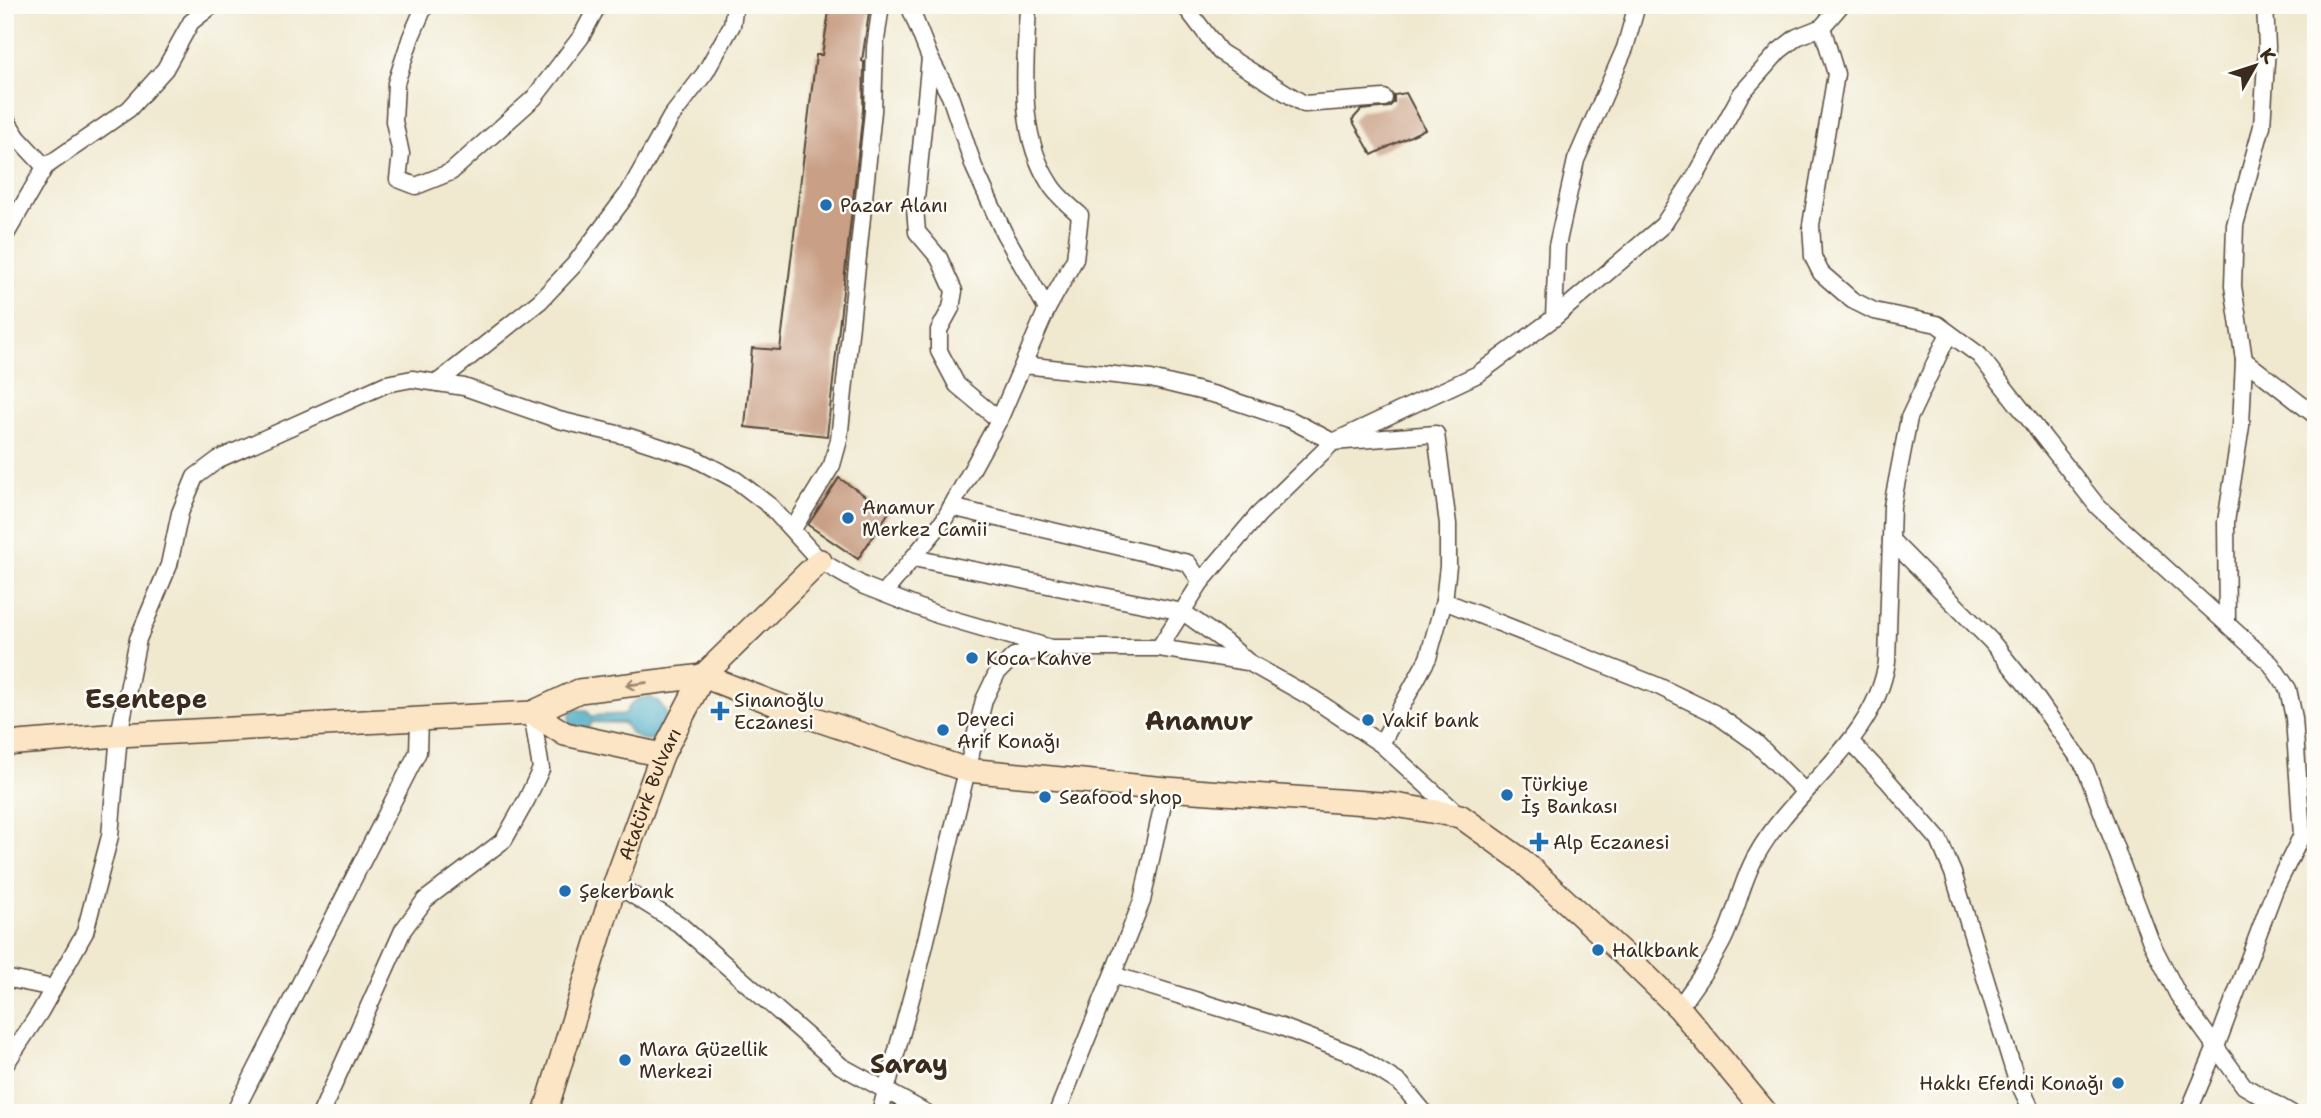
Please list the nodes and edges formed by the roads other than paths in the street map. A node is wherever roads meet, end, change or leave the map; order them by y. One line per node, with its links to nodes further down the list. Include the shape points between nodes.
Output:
1 (213, 5): 16 (street, via 191,22 165,69 129,109)
2 (425, 5): 3 (street, via 396,83 394,121 401,154 398,179 416,186 451,172 534,98 581,37)
3 (598, 5)
4 (736, 5): 23 (street, via 733,25 705,73 671,117 629,192 574,265 540,301)
5 (881, 5): 28 (street, via 839,440 832,465)
6 (909, 5): 13 (street)
7 (1028, 5): 18 (street, via 1025,90 1032,145 1050,185 1080,215 1075,259)
8 (1184, 5): 14 (street, via 1220,51 1304,104)
9 (1637, 5): 19 (street, via 1625,48 1576,160 1557,246)
10 (1841, 5): 12 (street)
11 (2265, 5): 21 (street, via 2262,126 2235,225 2233,286)
12 (1822, 27): 19 (street, via 1779,51 1741,94 1663,225); 20 (street, via 1836,74 1811,225 1813,257 1821,273 1852,300 1874,311 1937,324)
13 (930, 58): 18 (street, via 950,96 974,167 1004,233); 25 (street, via 915,208 917,232 939,258 954,291 939,330 939,351 957,385)
14 (1384, 98)
15 (5, 118): 16 (street)
16 (45, 167): 17 (street)
17 (5, 236)
18 (1047, 309): 22 (street)
19 (1554, 318): 26 (street, via 1478,374)
20 (1949, 332): 29 (street, via 1909,418 1892,506); 36 (street, via 1979,355 2098,507)
21 (2244, 360): 24 (street); 36 (street, via 2241,426 2227,522)
22 (1024, 365): 25 (street); 26 (street, via 1151,379 1216,395 1291,420)
23 (437, 383): 28 (street, via 464,387 559,420 694,458 736,480); 43 (street, via 412,379 386,384 219,459 195,477 180,513 169,565 138,639)
24 (2316, 416)
25 (999, 420): 27 (street)
26 (1332, 442): 32 (street, via 1258,515); 34 (street, via 1436,434 1448,524)
27 (951, 506): 30 (street); 32 (street, via 1188,563)
28 (793, 529): 31 (street)
29 (1891, 540): 44 (street, via 1883,685); 58 (street, via 1991,641 2085,767 2151,942 2178,995)
30 (913, 558): 33 (street); 35 (street)
31 (820, 561): 33 (street); 40 (street, Atatürk Bulvarı)
32 (1201, 582): 35 (street)
33 (884, 593): 37 (street, via 938,615)
34 (1444, 601): 46 (street, via 1428,658); 50 (street, via 1658,685 1714,713 1755,742)
35 (1183, 612): 38 (street); 39 (street)
36 (2227, 623): 52 (street, via 2271,664 2288,689)
37 (1051, 648): 38 (street); 48 (street, via 1014,656 997,673 984,700)
38 (1159, 648): 39 (street)
39 (1248, 662): 46 (street)
40 (703, 676): 41 (street, one-way to 41, via 579,691); 47 (street, Atatürk Bulvarı); 48 (street)
41 (531, 713): 42 (street); 47 (street, via 565,734); 63 (street, via 541,769 527,799 504,840 425,900 403,930)
42 (419, 720): 43 (street); 62 (street, via 418,752)
43 (119, 735): 45 (street); 56 (street, via 110,836 85,932)
44 (1850, 741): 50 (street); 70 (street, via 1939,840 2015,1075)
45 (5, 744)
46 (1381, 744): 51 (street)
47 (662, 755): 53 (street, Atatürk Bulvarı)
48 (967, 770): 49 (street); 60 (street)
49 (1166, 789): 51 (street, via 1395,805); 54 (street, via 1142,901)
50 (1805, 792): 57 (street, via 1755,856 1724,939)
51 (1461, 816): 57 (street, via 1520,859)
52 (2309, 833): 58 (street, via 2275,889)
53 (615, 884): 60 (street, via 679,924 841,1066); 64 (street, Atatürk Bulvarı)
54 (1113, 975): 67 (street); 68 (street, via 1279,1026 1355,1055 1401,1084)
55 (5, 978): 56 (street)
56 (53, 988): 59 (street)
57 (1679, 1008): 61 (street)
58 (2216, 1047): 71 (street); 72 (street, via 2244,1086)
59 (5, 1065)
60 (885, 1088): 65 (street); 66 (street)
61 (1751, 1102): 69 (street)
62 (234, 1113)
63 (321, 1113)
64 (545, 1113)
65 (880, 1113)
66 (927, 1113)
67 (1057, 1113)
68 (1425, 1113)
69 (1766, 1113)
70 (2034, 1113)
71 (2188, 1113)
72 (2291, 1113)

